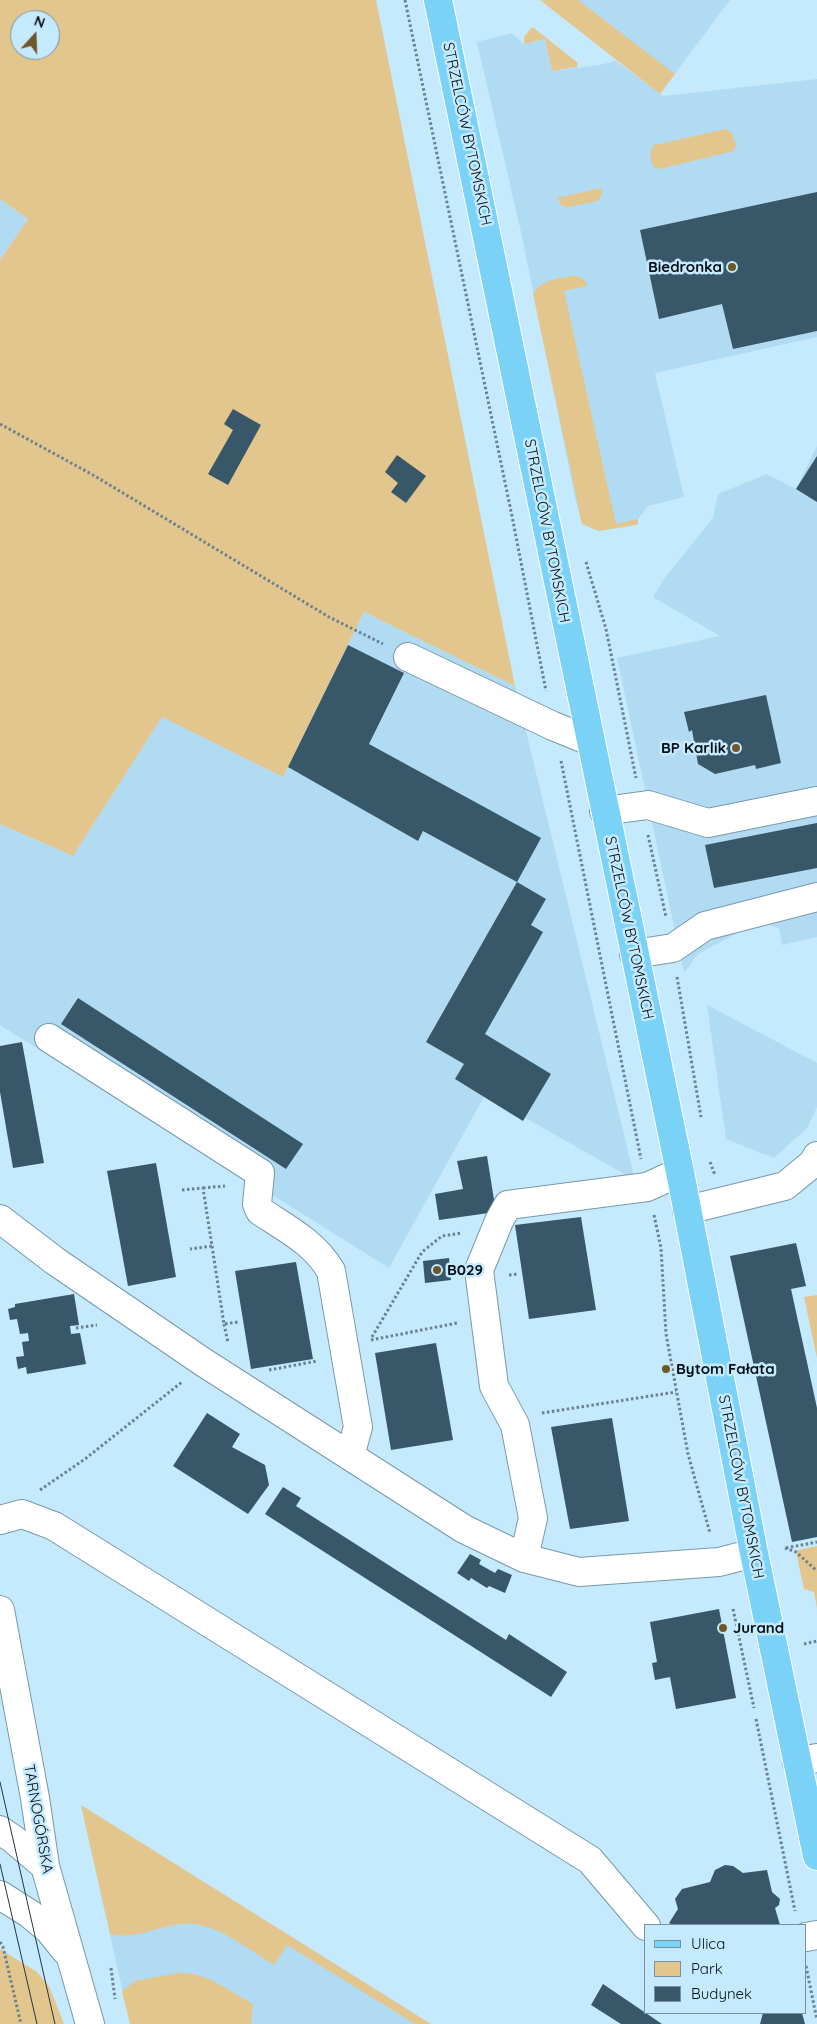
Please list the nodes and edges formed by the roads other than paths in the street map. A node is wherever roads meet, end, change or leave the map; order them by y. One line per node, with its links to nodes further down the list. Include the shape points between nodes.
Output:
1 (438, 0): 3 (main road, STRZELCÓW BYTOMSKICH)
2 (408, 657): 3 (street)
3 (590, 741): 5 (main road, STRZELCÓW BYTOMSKICH)
4 (817, 801): 5 (street, via 708,823 648,805)
5 (604, 811): 7 (main road, STRZELCÓW BYTOMSKICH)
6 (817, 897): 7 (street, via 704,926 672,948)
7 (634, 954): 10 (main road, STRZELCÓW BYTOMSKICH)
8 (50, 1038): 13 (street, via 260,1173 256,1204 260,1211 307,1241 323,1256 331,1271 358,1427)
9 (817, 1156): 11 (street, via 785,1186)
10 (680, 1172): 11 (main road, STRZELCÓW BYTOMSKICH); 16 (street, via 647,1187 508,1205 479,1270 494,1386 515,1425 533,1518)
11 (687, 1210): 15 (main road, STRZELCÓW BYTOMSKICH)
12 (0, 1219): 13 (street, via 55,1261 203,1362)
13 (350, 1456): 16 (street, via 464,1529)
14 (0, 1520): 23 (street, via 22,1514 54,1526 590,1860)
15 (754, 1553): 16 (street, via 719,1562 579,1572); 18 (main road, STRZELCÓW BYTOMSKICH)
16 (524, 1558)
17 (0, 1610): 21 (street, TARNOGÓRSKA, via 35,1798)
18 (807, 1760): 20 (main road, STRZELCÓW BYTOMSKICH)
19 (0, 1830): 21 (street)
20 (817, 1856)
21 (44, 1866): 24 (street, TARNOGÓRSKA)
22 (0, 1895): 24 (street, via 50,1930)
23 (644, 1924)
24 (70, 1956): 25 (street, TARNOGÓRSKA)
25 (90, 2024)

